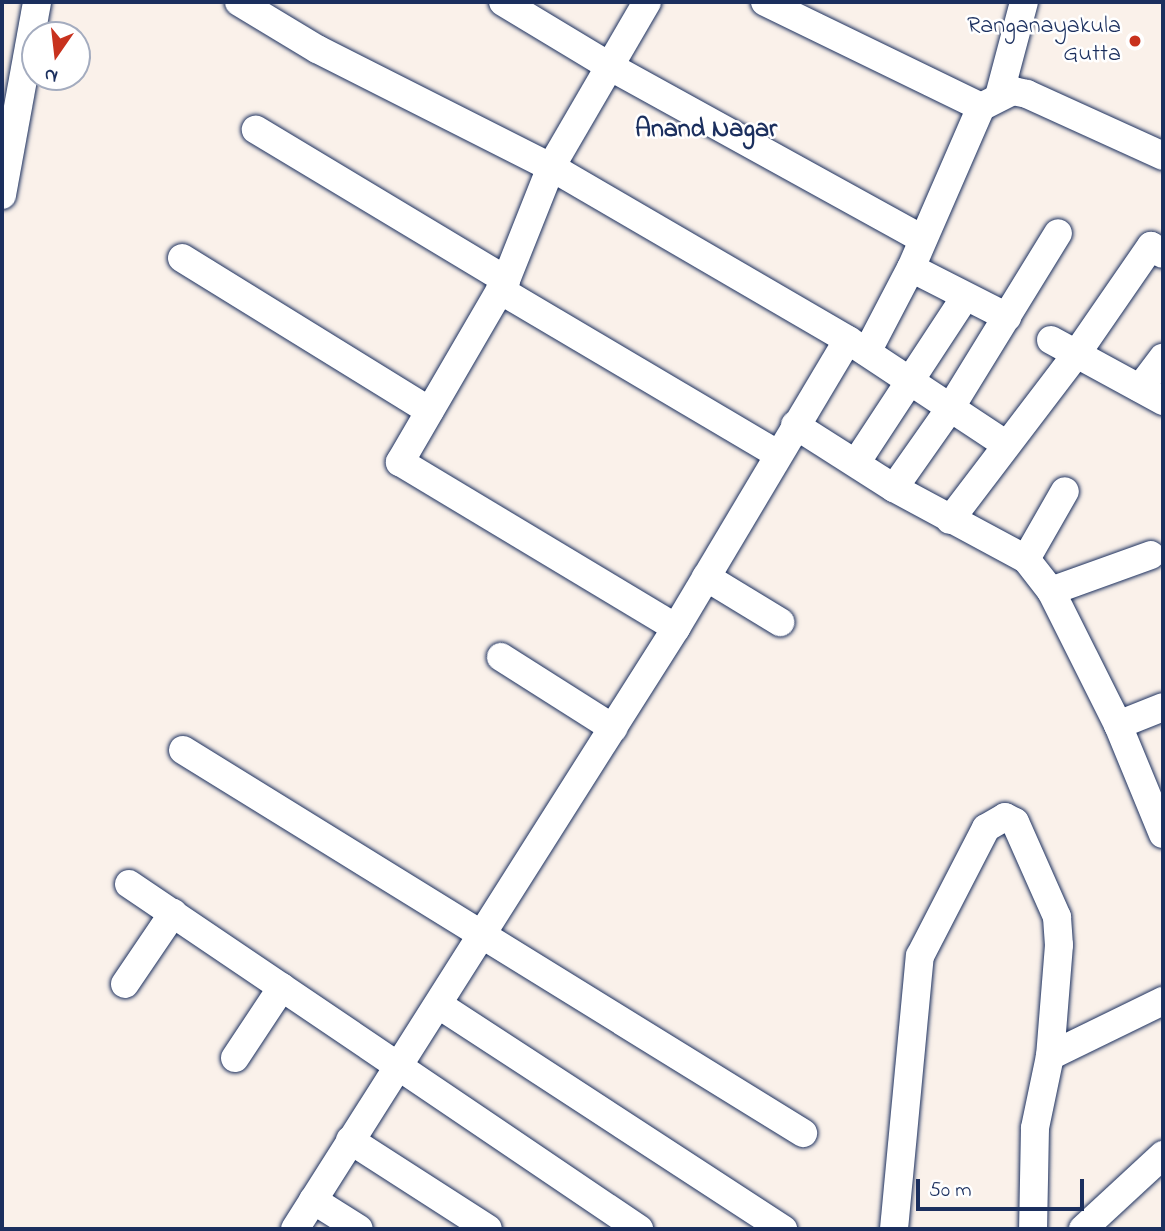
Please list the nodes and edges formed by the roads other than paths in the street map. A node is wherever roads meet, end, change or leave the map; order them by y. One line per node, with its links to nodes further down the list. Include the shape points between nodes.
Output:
1 (37, 2): 12 (street)
2 (240, 2): 11 (street, via 317,49)
3 (503, 2): 7 (street)
4 (647, 2): 7 (street)
5 (765, 2): 8 (street)
6 (1024, 2): 8 (street)
7 (608, 66): 11 (street); 14 (street)
8 (990, 101): 10 (street, via 1013,91 1027,94); 14 (street)
9 (256, 130): 18 (street)
10 (1163, 156)
11 (551, 167): 18 (street); 22 (street)
12 (2, 195)
13 (1058, 233): 20 (street)
14 (922, 239): 17 (street)
15 (1163, 254): 23 (street, via 1151,246)
16 (182, 258): 28 (street)
17 (911, 268): 19 (street); 22 (street)
18 (503, 285): 28 (street); 31 (street)
19 (965, 297): 20 (street); 25 (street)
20 (1007, 317): 27 (street)
21 (1051, 340): 23 (street)
22 (858, 346): 25 (street); 29 (street)
23 (1075, 356): 26 (street); 30 (street)
24 (1163, 358): 26 (street)
25 (911, 381): 27 (street); 32 (street)
26 (1152, 394)
27 (951, 407): 30 (street); 33 (street)
28 (430, 411): 41 (street, via 400,462)
29 (795, 425): 31 (street); 32 (street)
30 (1005, 443): 35 (street)
31 (778, 454): 38 (street)
32 (856, 463): 33 (street)
33 (894, 488): 35 (street)
34 (1065, 491): 37 (street)
35 (950, 520): 37 (street)
36 (1151, 555): 39 (street)
37 (1027, 559): 39 (street)
38 (705, 577): 40 (street); 41 (street)
39 (1051, 591): 44 (street)
40 (780, 622)
41 (676, 628): 45 (street)
42 (501, 657): 45 (street)
43 (1163, 707): 44 (street)
44 (1118, 725): 47 (street)
45 (613, 729): 50 (street)
46 (183, 750): 50 (street)
47 (1163, 834)
48 (129, 884): 49 (street)
49 (173, 913): 51 (street); 52 (street)
50 (481, 937): 54 (street); 58 (street)
51 (125, 984)
52 (282, 988): 56 (street); 57 (street)
53 (1163, 1001): 55 (street)
54 (439, 1005): 57 (street); 67 (street)
55 (1050, 1056): 68 (street, via 1057,917 1015,821 998,818 986,828 920,956); 69 (street, via 1035,1128)
56 (234, 1058)
57 (400, 1068): 59 (street); 66 (street)
58 (803, 1133)
59 (350, 1140): 61 (street); 65 (street)
60 (1163, 1155): 62 (street)
61 (313, 1200): 63 (street); 64 (street)
62 (1091, 1227)
63 (295, 1229)
64 (359, 1229)
65 (488, 1229)
66 (639, 1229)
67 (783, 1229)
68 (894, 1229)
69 (1032, 1229)

